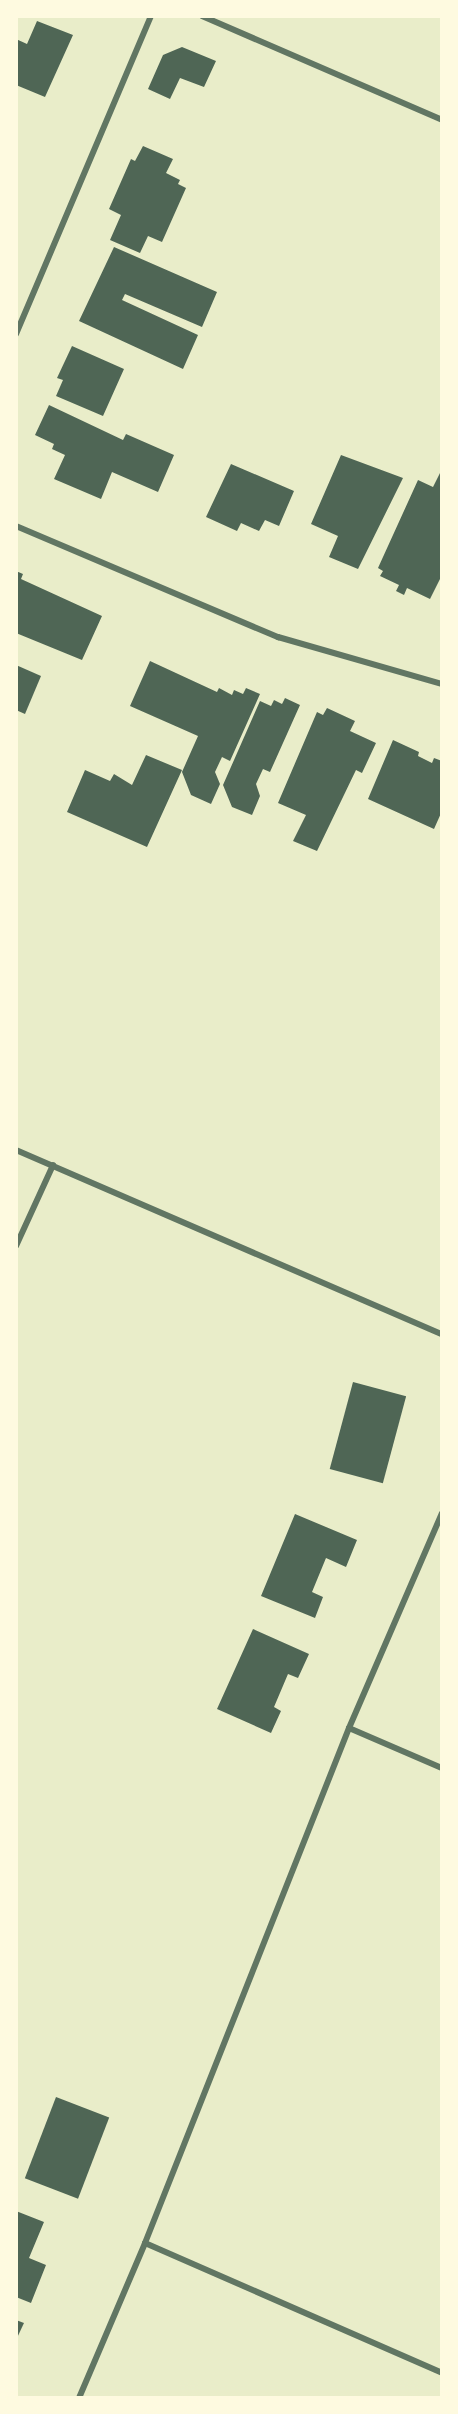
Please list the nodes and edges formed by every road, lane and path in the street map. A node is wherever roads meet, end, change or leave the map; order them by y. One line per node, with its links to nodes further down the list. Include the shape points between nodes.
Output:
1 (151, 16): 4 (street)
2 (202, 16): 3 (street)
3 (441, 120)
4 (16, 334)
5 (16, 526): 6 (street, via 278,638)
6 (441, 684)
7 (16, 1150): 8 (street)
8 (52, 1165): 9 (street); 10 (street)
9 (16, 1246)
10 (441, 1334)
11 (441, 1513): 12 (street)
12 (349, 1728): 13 (street); 14 (street)
13 (441, 1768)
14 (146, 2243): 15 (street); 16 (street)
15 (441, 2373)
16 (79, 2397)

